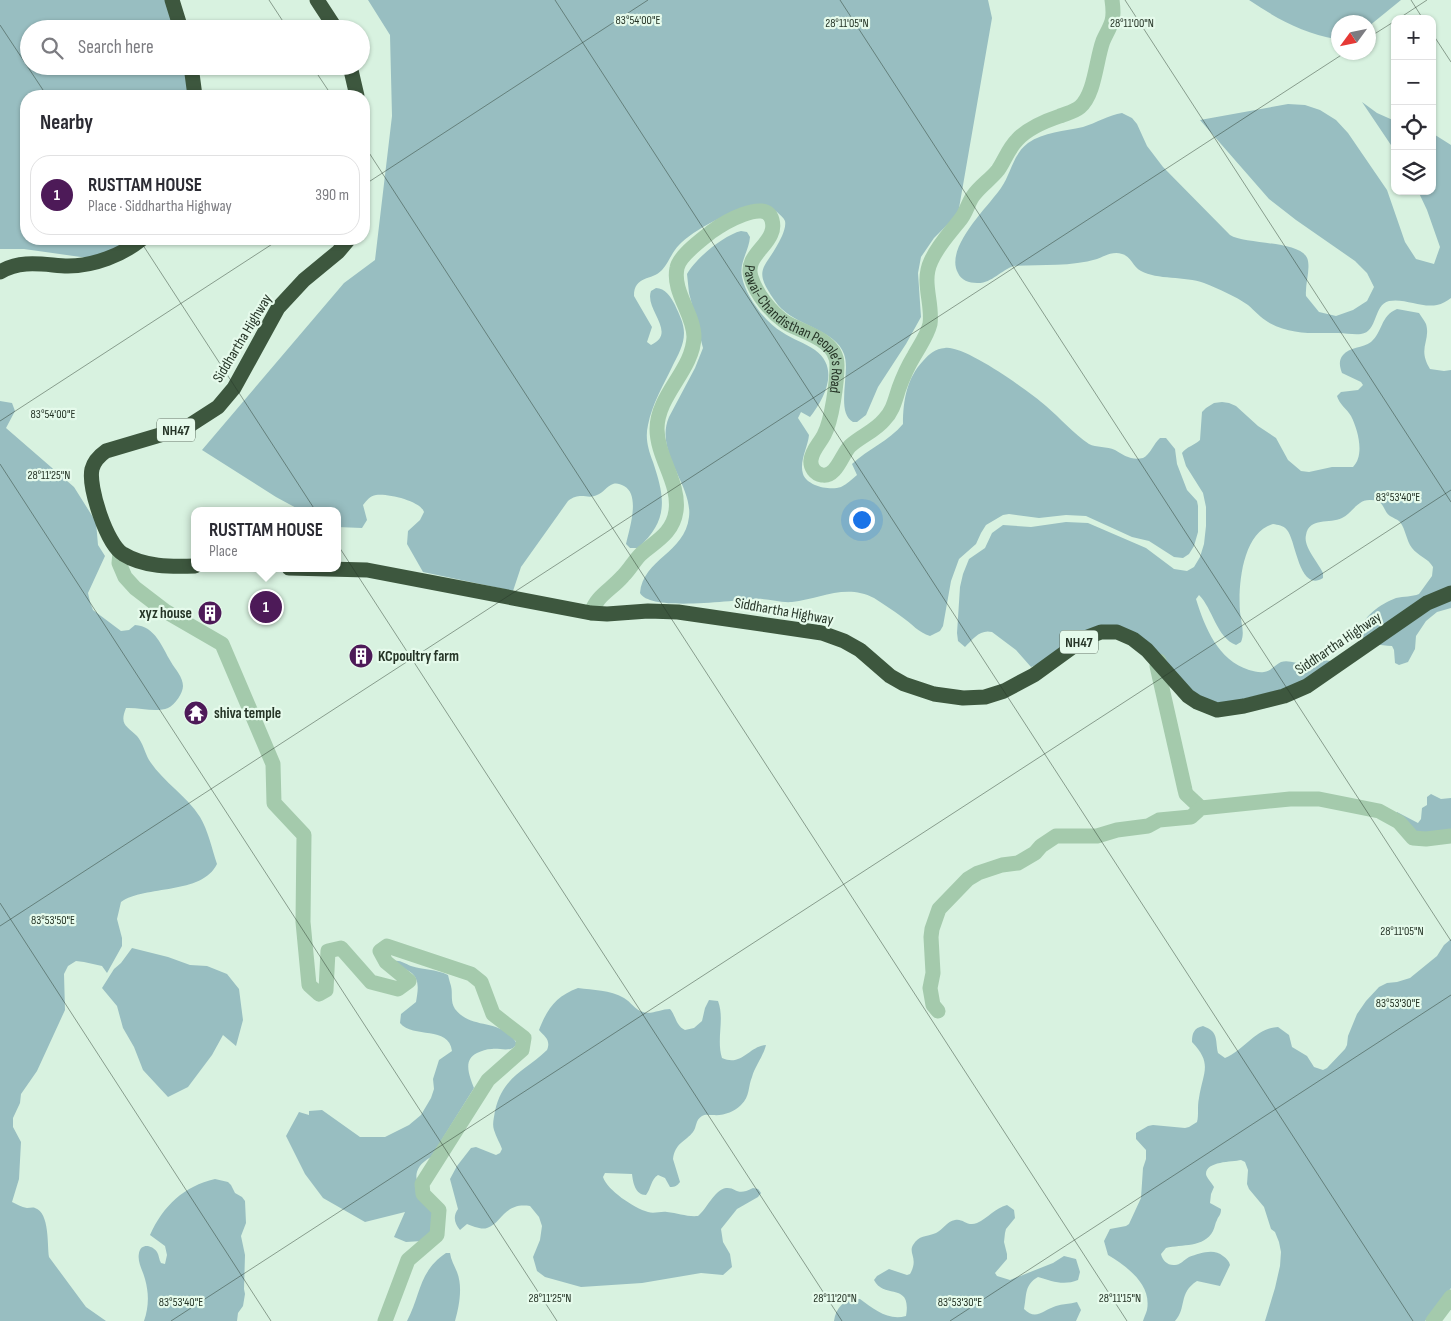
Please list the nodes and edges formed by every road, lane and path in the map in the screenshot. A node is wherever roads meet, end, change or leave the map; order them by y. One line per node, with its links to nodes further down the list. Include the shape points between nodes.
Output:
1 (172, 0): 4 (highway)
2 (317, 0): 5 (highway)
3 (1112, 0): 17 (street, Pawai-Chandisthan People's Road, via 1113,19 1086,100 1075,111 1020,136 997,170 972,197 966,213 940,244 929,265 929,327 907,368 892,410 878,427 848,448 829,474 817,473 810,461 827,428 837,358 825,343 778,317 752,281 750,266 771,235 771,216 756,211 726,222 679,262 677,278 693,342 660,411 657,425 660,450 675,492 675,517 667,533 639,556 600,597)
4 (178, 20)
5 (330, 20)
6 (192, 75): 8 (highway)
7 (352, 75): 9 (highway)
8 (194, 90)
9 (356, 90)
10 (133, 245): 12 (highway, via 92,263 67,266 22,264)
11 (344, 245): 13 (highway, Siddhartha Highway / NH47, via 278,308 234,388 218,407 187,427 106,451 97,458 92,472 93,493 107,532)
12 (0, 272)
13 (120, 553): 14 (highway, via 146,563); 23 (street, via 119,563 135,588 165,611 222,644 273,764 274,803 304,835 303,922 309,985 319,994 326,990 328,951 341,948 371,982 398,989 408,981 386,962 380,952 387,946 471,974 481,982 493,1014 524,1038 522,1050 488,1080 422,1184 423,1194 439,1210 437,1235 408,1260)
14 (191, 566)
15 (341, 569): 17 (highway, Siddhartha Highway / NH47, via 366,570)
16 (1451, 593): 18 (highway, Siddhartha Highway / NH47, via 1427,603 1307,686 1284,696 1244,706 1217,710 1197,702 1188,696)
17 (590, 613): 18 (highway, Siddhartha Highway / NH47, via 678,612 822,633 851,645 904,684 949,697 985,697 1004,691 1085,638 1101,632 1126,635)
18 (1159, 661): 19 (street, via 1157,666 1186,794)
19 (1201, 808): 20 (street, via 1319,799 1379,811 1399,822 1413,838); 21 (street, via 1191,817 1159,820 1148,826 1097,836 1056,836 1018,863 1002,865 968,879 940,909 932,929 930,988 933,1005)
20 (1451, 836)
21 (938, 1011)
22 (1451, 1297): 24 (street)
23 (385, 1321)
24 (1433, 1321)

